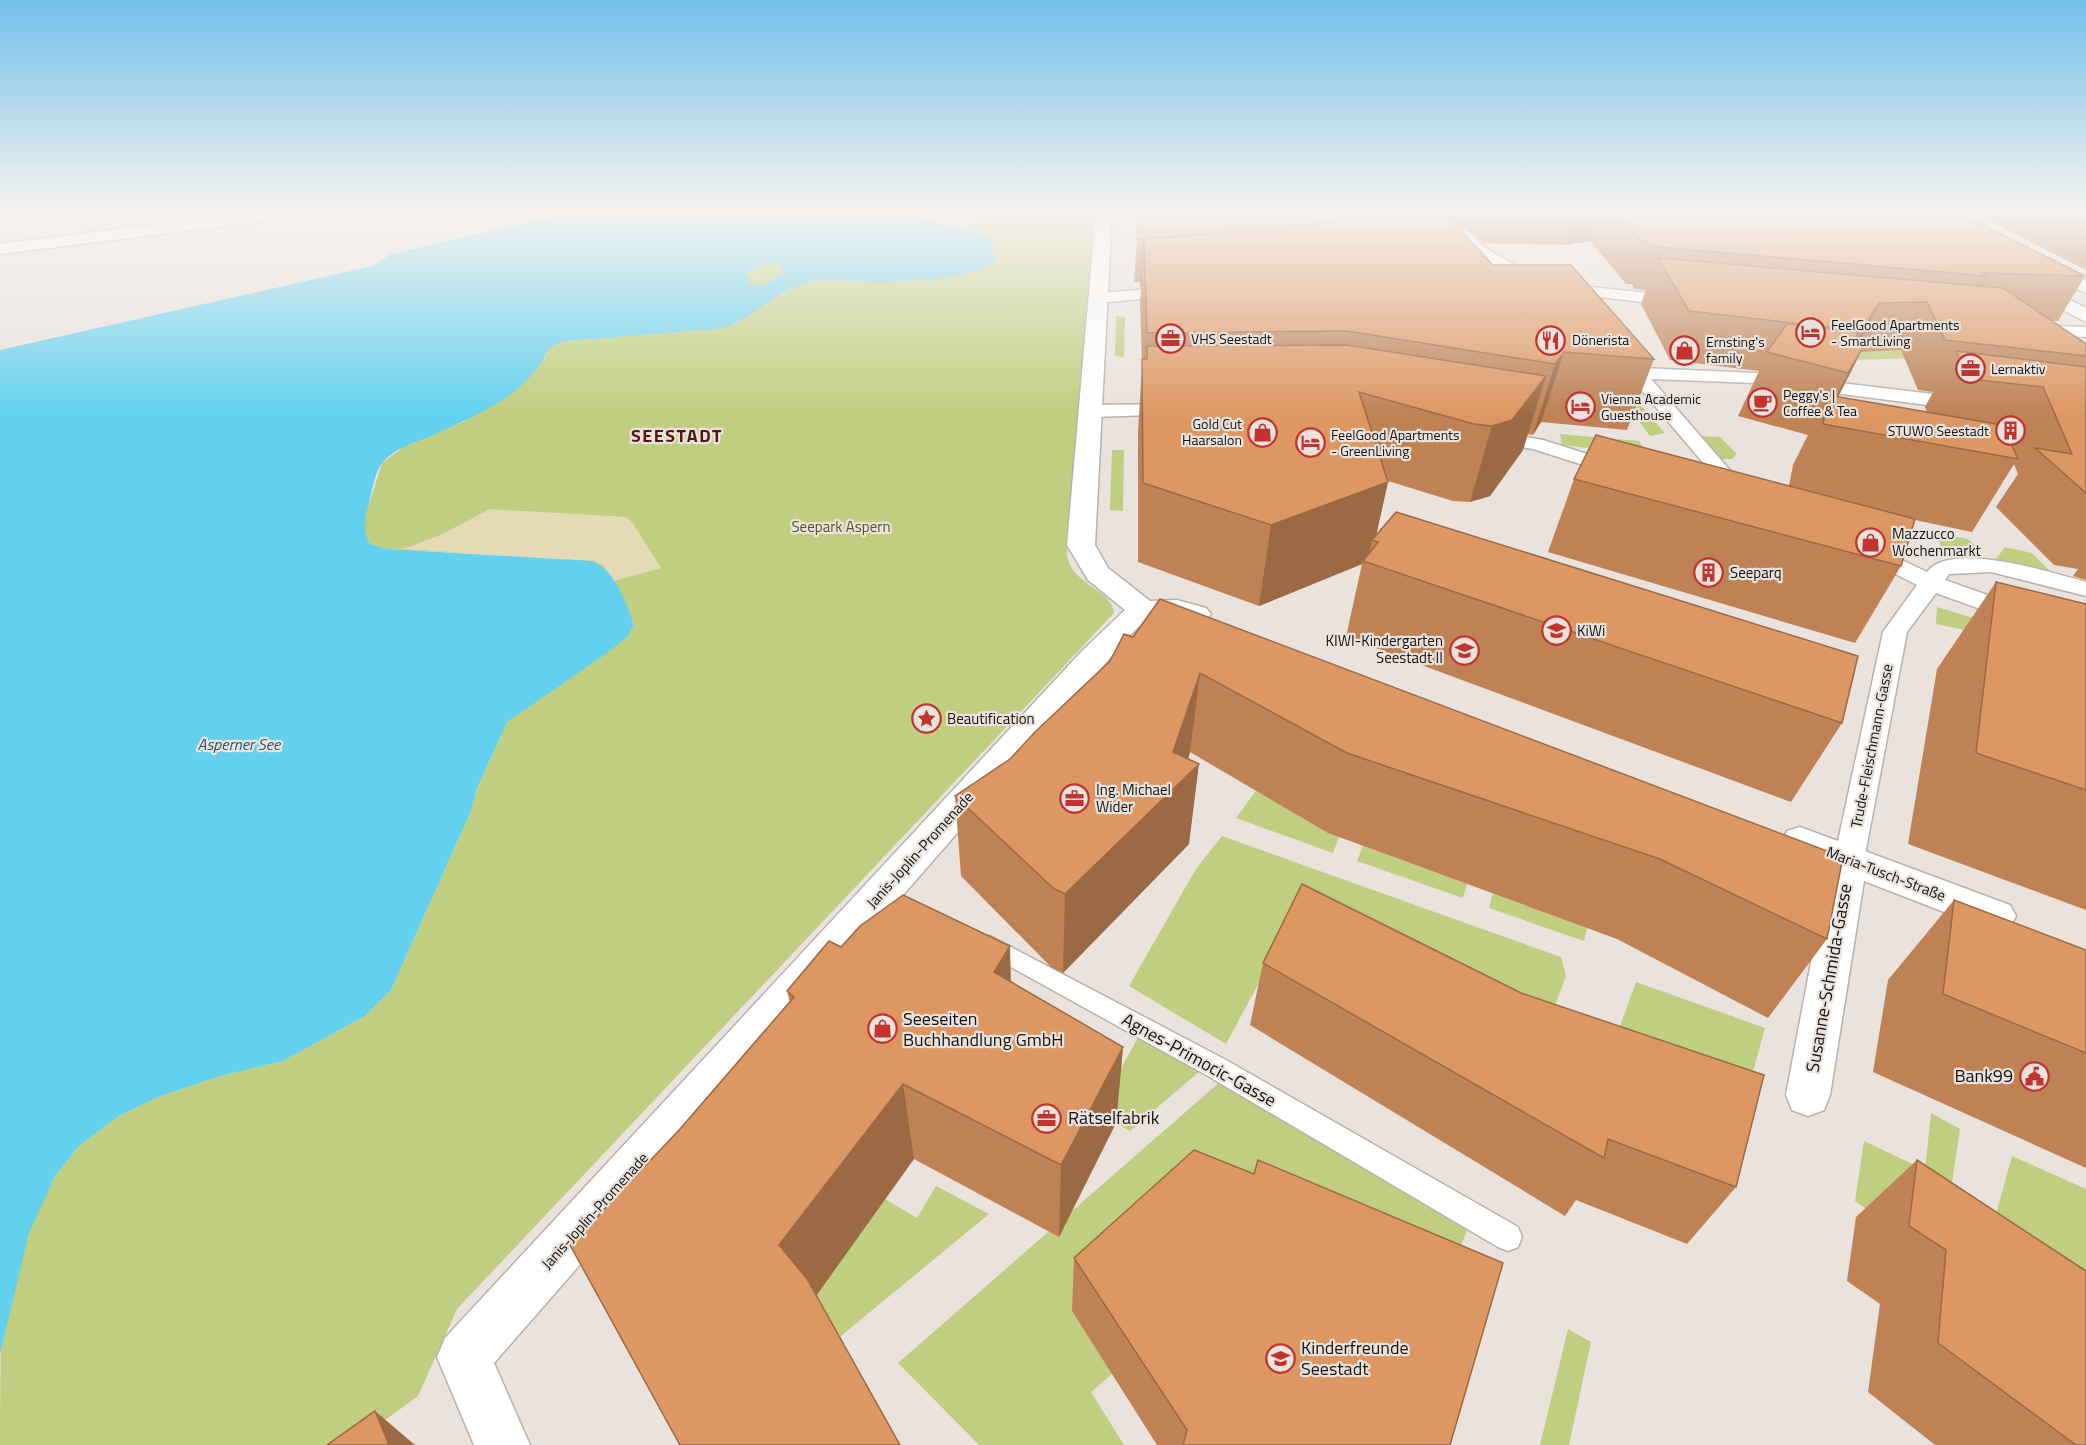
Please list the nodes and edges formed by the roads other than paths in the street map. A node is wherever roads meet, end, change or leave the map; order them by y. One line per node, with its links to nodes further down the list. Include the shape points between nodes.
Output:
1 (1099, 279): 9 (street)
2 (1529, 279): 5 (street)
3 (2018, 279): 12 (street)
4 (2070, 279): 6 (street)
5 (1544, 287): 8 (street, via 1520,286); 10 (street); 11 (street)
6 (2086, 287)
7 (1196, 290): 9 (street)
8 (1513, 290)
9 (1098, 298): 19 (street)
10 (1695, 303)
11 (1572, 307)
12 (2086, 316)
13 (2014, 330): 14 (street)
14 (2086, 332)
15 (1609, 343): 16 (street)
16 (1637, 373): 17 (street, via 1756,378); 22 (street, via 1752,513)
17 (1982, 406)
18 (1196, 410): 19 (street)
19 (1092, 411): 26 (street, via 1082,545 1086,561)
20 (1469, 432): 21 (street, via 1536,444)
21 (1637, 477)
22 (1724, 504)
23 (1844, 541): 24 (street)
24 (1933, 584): 25 (street, via 1942,568 1991,565); 28 (street); 30 (street, Trude-Fleischmann-Gasse, via 1895,632)
25 (2081, 588)
26 (1144, 610): 27 (street, via 1175,608); 35 (street, Janis-Joplin-Promenade, via 1093,658 893,895 464,1357)
27 (1227, 626)
28 (2086, 639)
29 (1771, 831): 30 (street, Maria-Tusch-Straße)
30 (1849, 860): 31 (street, Maria-Tusch-Straße); 33 (street, Susanne-Schmida-Gasse)
31 (2032, 930)
32 (972, 936): 34 (lane, Agnes-Primocic-Gasse, via 1217,1068)
33 (1808, 1095)
34 (1508, 1238)
35 (502, 1445)

